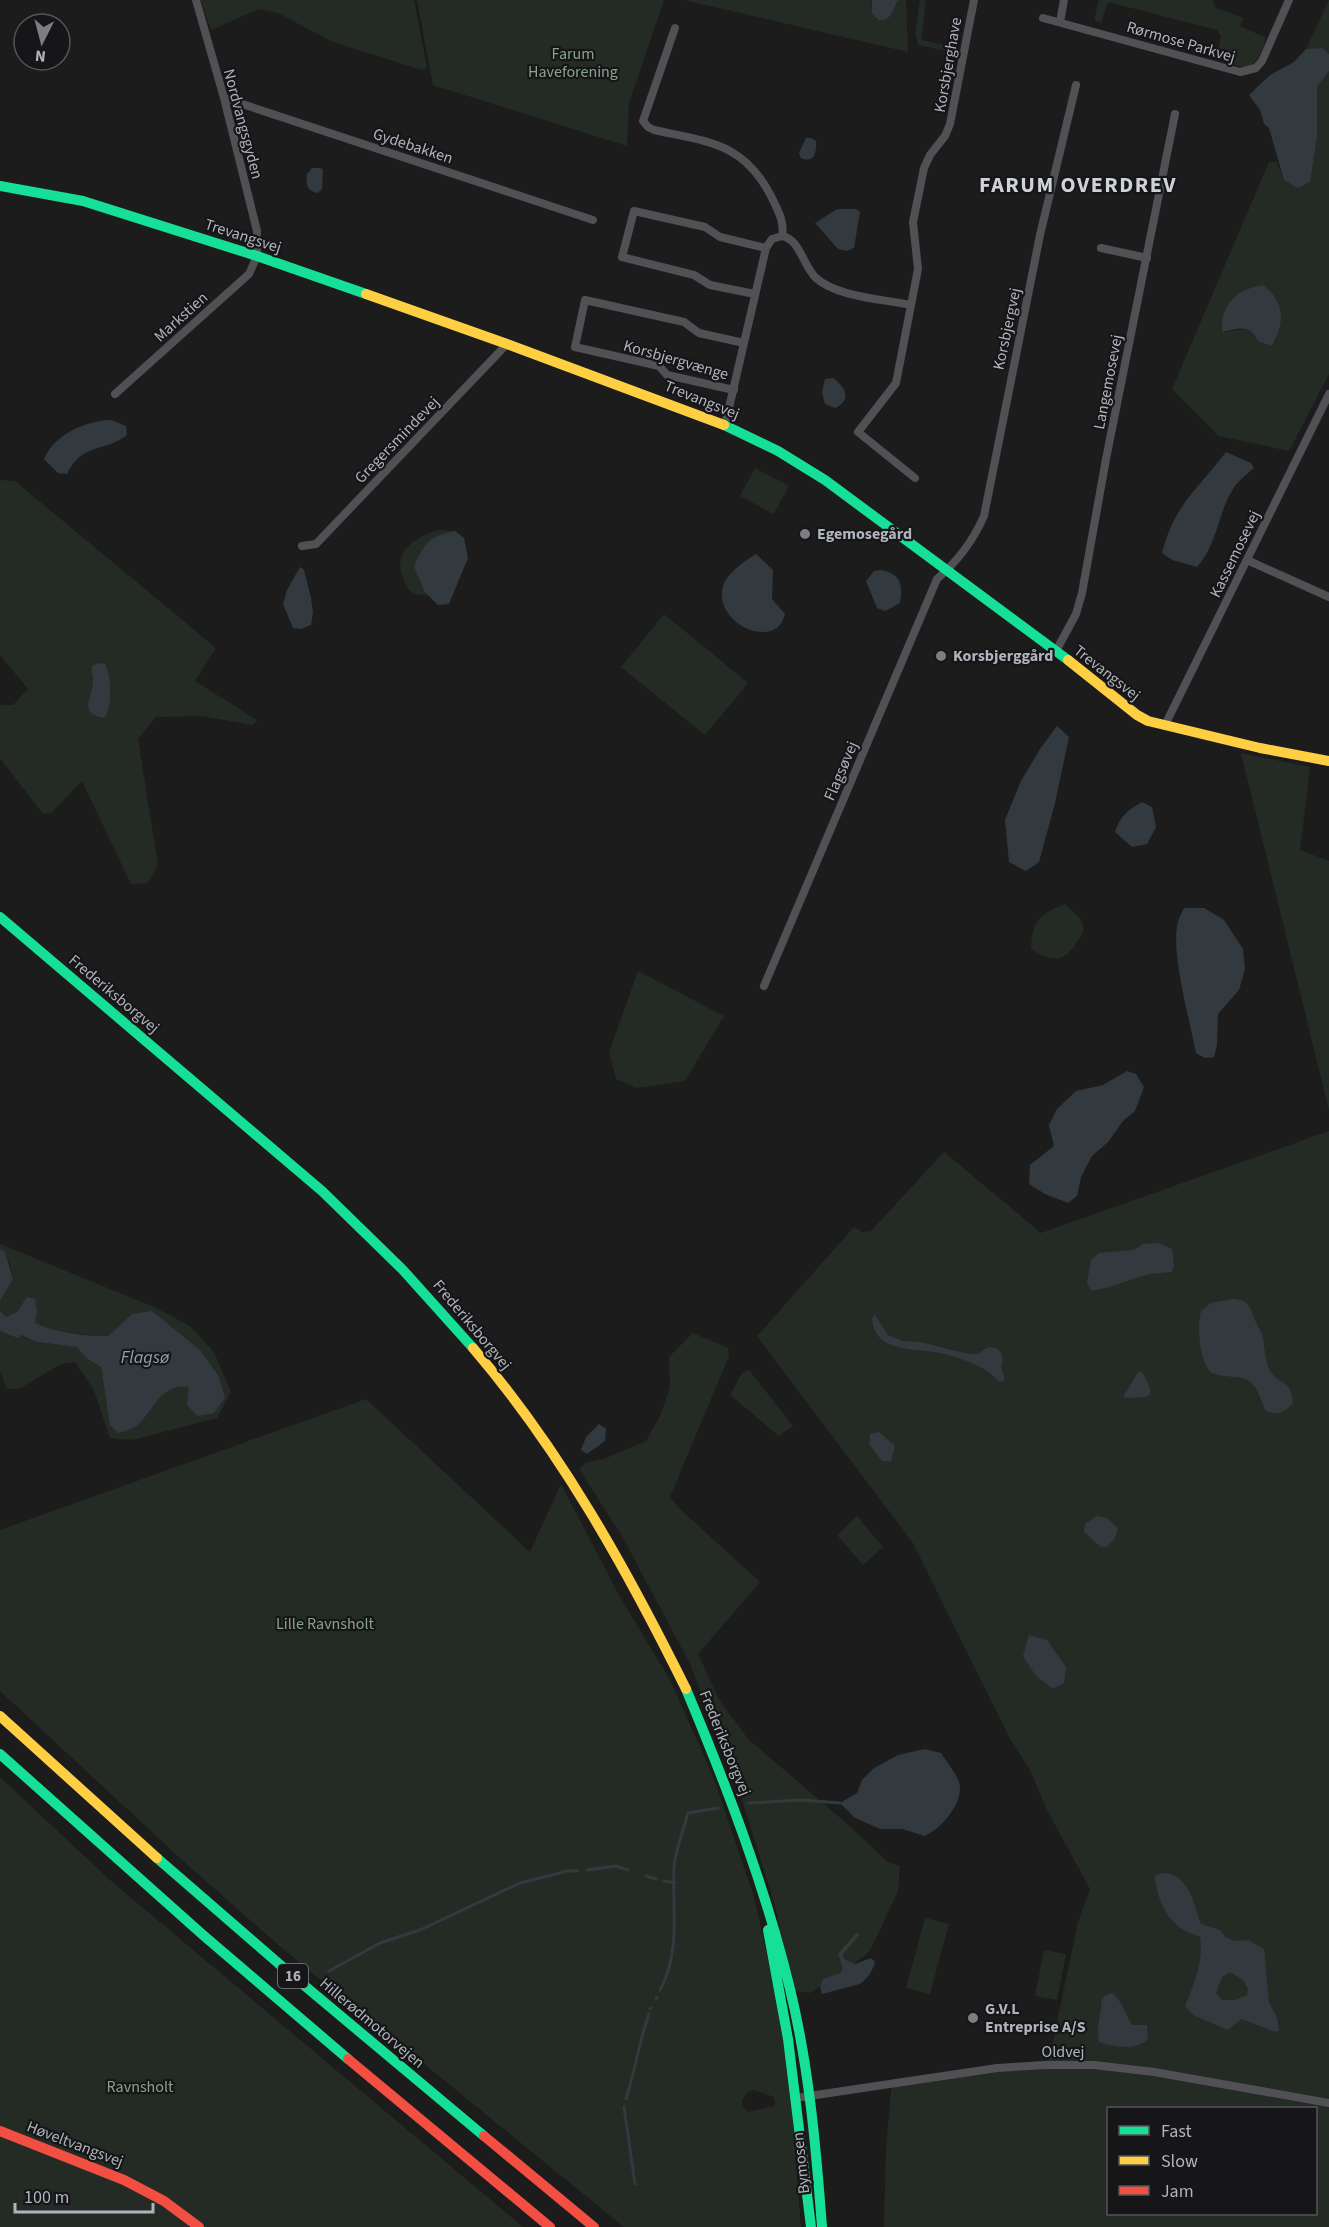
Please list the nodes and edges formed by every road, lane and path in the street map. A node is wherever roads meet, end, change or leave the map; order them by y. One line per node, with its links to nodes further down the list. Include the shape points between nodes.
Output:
1 (196, 0): 9 (street, Nordvangsgyden)
2 (974, 0): 19 (street, Korsbjerghave, via 950,124 924,168 913,222 918,269)
3 (1064, 0): 6 (street)
4 (1289, 0): 6 (street, Rørmose Parkvej, via 1262,62 1240,72)
5 (1043, 18): 6 (street, Rørmose Parkvej)
6 (1060, 22)
7 (675, 28): 13 (street, via 645,124 654,130 719,145 748,162 780,213)
8 (1076, 85): 29 (street, Korsbjergvej, via 1040,235 984,516 971,541)
9 (224, 98): 12 (street, Gydebakken); 16 (street, Nordvangsgyden, via 257,231)
10 (1175, 114): 17 (street, Langemosevej)
11 (0, 186): 16 (main road, Trevangsvej, via 84,201)
12 (594, 220)
13 (782, 236): 14 (street, via 772,239); 19 (street, via 793,240 816,278 833,288)
14 (766, 248): 18 (street, Korsbjergvænge); 18 (street, via 720,237 705,227 634,211 622,257 694,275 710,285)
15 (1101, 248): 17 (street)
16 (257, 256): 21 (main road, Trevangsvej); 23 (street, Markstien, via 249,274)
17 (1147, 258): 31 (street, Langemosevej, via 1082,593 1076,614)
18 (755, 294): 20 (street, Korsbjergvænge)
19 (910, 305): 26 (street, Korsbjerghave, via 896,383 858,432)
20 (744, 343): 22 (street, Korsbjergvænge); 22 (street, Korsbjergvænge, via 699,333 684,322 585,300 575,347 659,366 667,375)
21 (507, 344): 25 (main road, Trevangsvej); 27 (street, Gregersmindevej, via 316,544)
22 (734, 390): 25 (street, Korsbjergvænge)
23 (115, 394)
24 (1329, 394): 28 (street, Kassemosevej)
25 (725, 425): 29 (main road, Trevangsvej, via 825,480)
26 (915, 478)
27 (302, 546)
28 (1247, 560): 30 (street); 32 (street, Kassemosevej)
29 (947, 570): 31 (main road, Trevangsvej); 35 (street, Flagsøvej, via 937,579)
30 (1329, 597)
31 (1056, 651): 32 (main road, Trevangsvej, via 1137,715)
32 (1165, 725): 33 (main road, Trevangsvej, via 1242,746)
33 (1329, 761)
34 (0, 917): 38 (main road, Frederiksborgvej, via 306,1176 374,1239 494,1374 549,1447 656,1624 693,1701 731,1796)
35 (764, 986)
36 (0, 1716): 45 (main road, Hillerødmotorvejen / 16, via 210,1905)
37 (0, 1754): 44 (main road, 16, via 172,1909)
38 (757, 1877): 39 (main road, Frederiksborgvej, via 783,1959); 40 (main road, Frederiksborgvej)
39 (809, 2097): 40 (street, Oldvej); 41 (street, Oldvej, via 997,2068 1094,2065); 47 (main road, Bymosen)
40 (796, 2098): 46 (main road, Bymosen)
41 (1329, 2103)
42 (0, 2131): 43 (main road, Høveltvangsvej, via 124,2180 164,2201)
43 (199, 2227)
44 (550, 2227)
45 (594, 2227)
46 (811, 2227)
47 (822, 2227)

